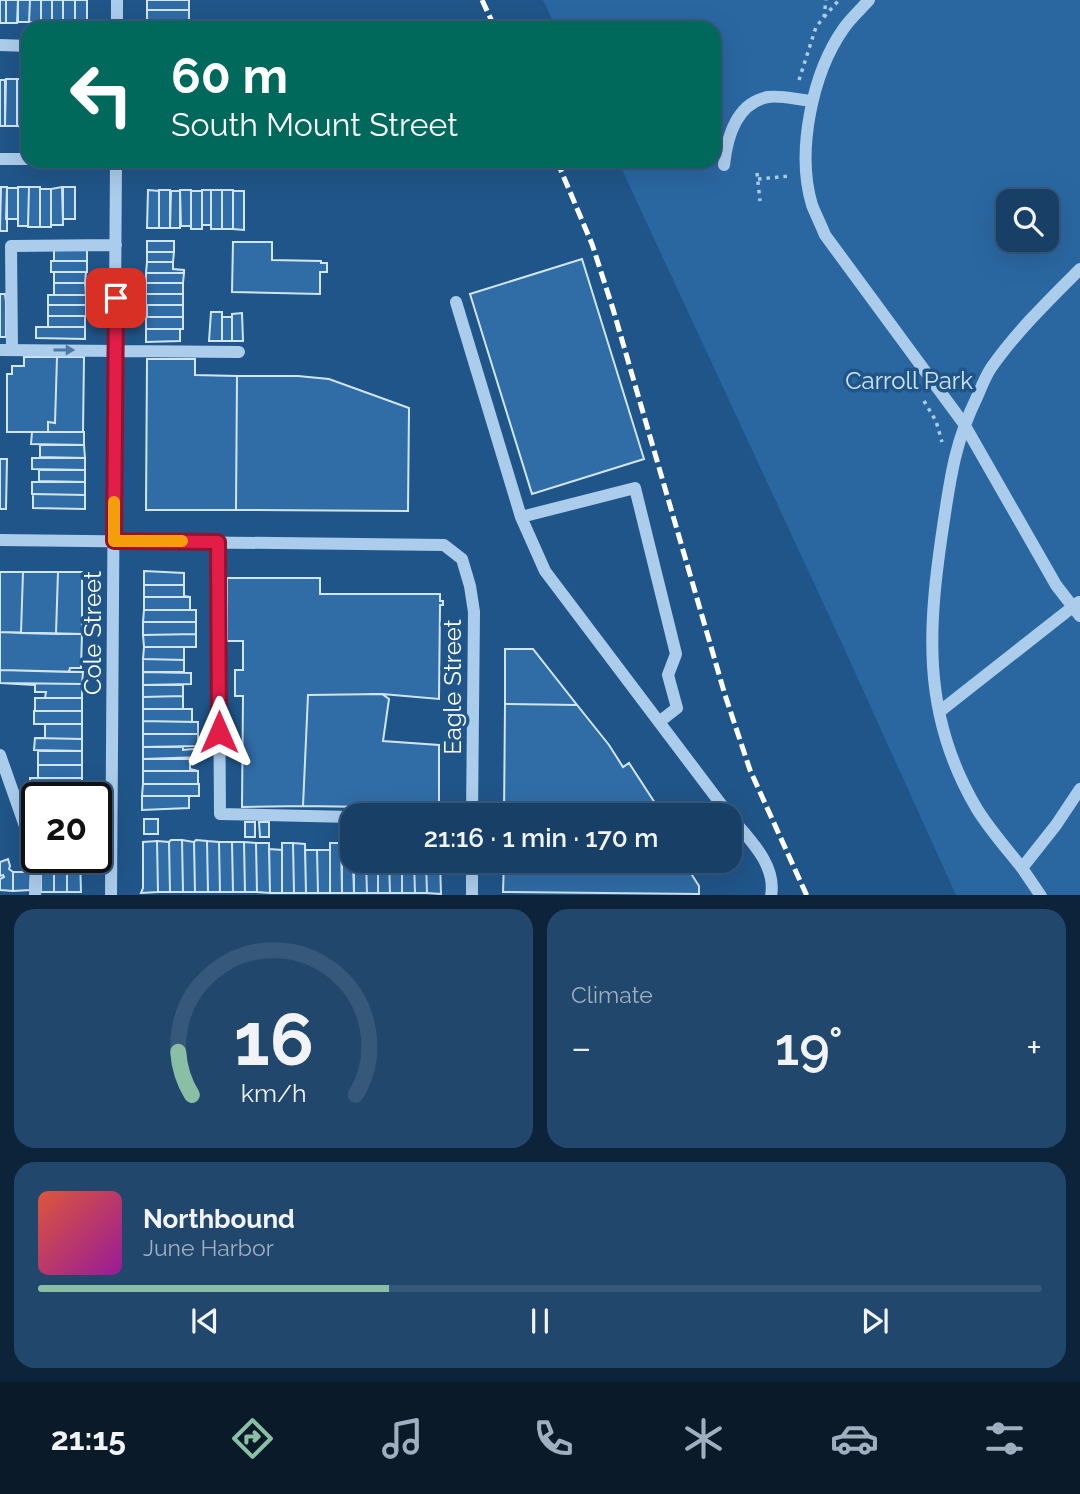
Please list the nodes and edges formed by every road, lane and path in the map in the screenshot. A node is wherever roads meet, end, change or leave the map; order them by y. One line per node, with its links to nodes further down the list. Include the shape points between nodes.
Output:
1 (117, 0): 6 (street)
2 (826, 0): 5 (path)
3 (839, 0): 5 (path)
4 (869, 0): 10 (street, via 844,29)
5 (824, 17): 9 (path, via 816,27)
6 (117, 21)
7 (0, 45): 8 (street)
8 (21, 46)
9 (799, 80)
10 (812, 101): 13 (street, via 770,97 755,101 740,114 729,136); 27 (street, via 807,181 825,235)
11 (0, 159): 12 (street)
12 (21, 159)
13 (724, 165)
14 (791, 165): 17 (path, via 792,176)
15 (116, 168): 19 (street, Cole Street)
16 (757, 173): 17 (path)
17 (758, 179): 18 (path)
18 (760, 201)
19 (116, 245): 21 (street, via 11,246); 24 (street, Cole Street)
20 (1080, 269): 27 (street, via 990,370)
21 (5, 277): 23 (street)
22 (456, 302): 29 (street)
23 (6, 350): 24 (street, one-way to 24)
24 (116, 351): 25 (street); 31 (street, Cole Street)
25 (239, 352)
26 (919, 393): 28 (path, via 936,421)
27 (964, 424): 33 (street, via 1056,585); 34 (street, via 953,458 934,583 932,680)
28 (942, 448)
29 (521, 517): 35 (street, via 545,571); 35 (street, via 635,488 676,654 668,675 677,708)
30 (0, 540): 31 (street)
31 (114, 541): 32 (street); 45 (street, Cole Street)
32 (218, 542): 38 (street, Eagle Street, via 444,545 462,559 474,612); 40 (street, via 220,814)
33 (1078, 608): 34 (street)
34 (939, 712): 42 (street, via 953,761 978,809)
35 (659, 722): 39 (street)
36 (0, 755): 44 (street, via 33,849)
37 (1080, 789): 42 (street)
38 (472, 803)
39 (720, 803)
40 (340, 817)
41 (742, 831): 47 (street, via 762,855 771,877)
42 (1022, 868): 48 (street)
43 (472, 873): 46 (street)
44 (36, 895)
45 (111, 895)
46 (472, 895)
47 (771, 895)
48 (1041, 895)

